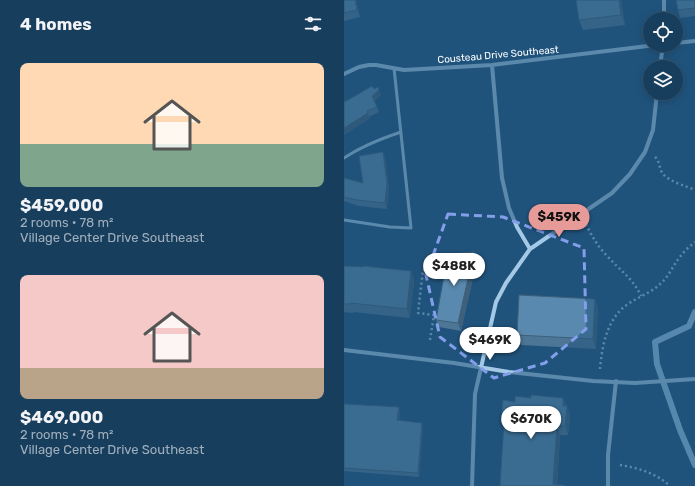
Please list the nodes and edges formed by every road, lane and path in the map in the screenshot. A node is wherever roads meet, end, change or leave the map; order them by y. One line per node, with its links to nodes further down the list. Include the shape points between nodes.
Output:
1 (664, 0): 2 (street)
2 (664, 12)
3 (695, 41): 4 (street)
4 (683, 42)
5 (643, 47): 6 (street, Cousteau Drive Southeast)
6 (492, 65): 7 (street, Cousteau Drive Southeast, via 404,70); 17 (street, via 502,178 509,208)
7 (394, 68): 8 (street, Cousteau Drive Southeast, via 369,65); 10 (lane)
8 (344, 74)
9 (656, 100): 17 (street, via 653,130 645,152 630,174 612,193)
10 (401, 132): 12 (lane, via 358,149); 14 (lane, via 411,228 390,228)
11 (652, 156): 13 (path, via 658,159 665,176)
12 (344, 158)
13 (695, 190)
14 (344, 220)
15 (585, 222): 19 (path, via 595,243 630,279)
16 (695, 242): 19 (path, via 661,283)
17 (530, 249): 22 (street, via 496,302)
18 (448, 274): 20 (path, via 423,270 418,313 434,315)
19 (641, 296): 23 (path, via 621,309 612,322 605,337)
20 (430, 340)
21 (344, 350): 22 (street)
22 (480, 368): 25 (street); 27 (street, via 475,394)
23 (599, 372)
24 (695, 379): 25 (street, via 635,383)
25 (616, 381): 26 (street)
26 (608, 463): 28 (street); 29 (path, via 632,466 648,472)
27 (472, 486)
28 (608, 486)
29 (670, 486)

